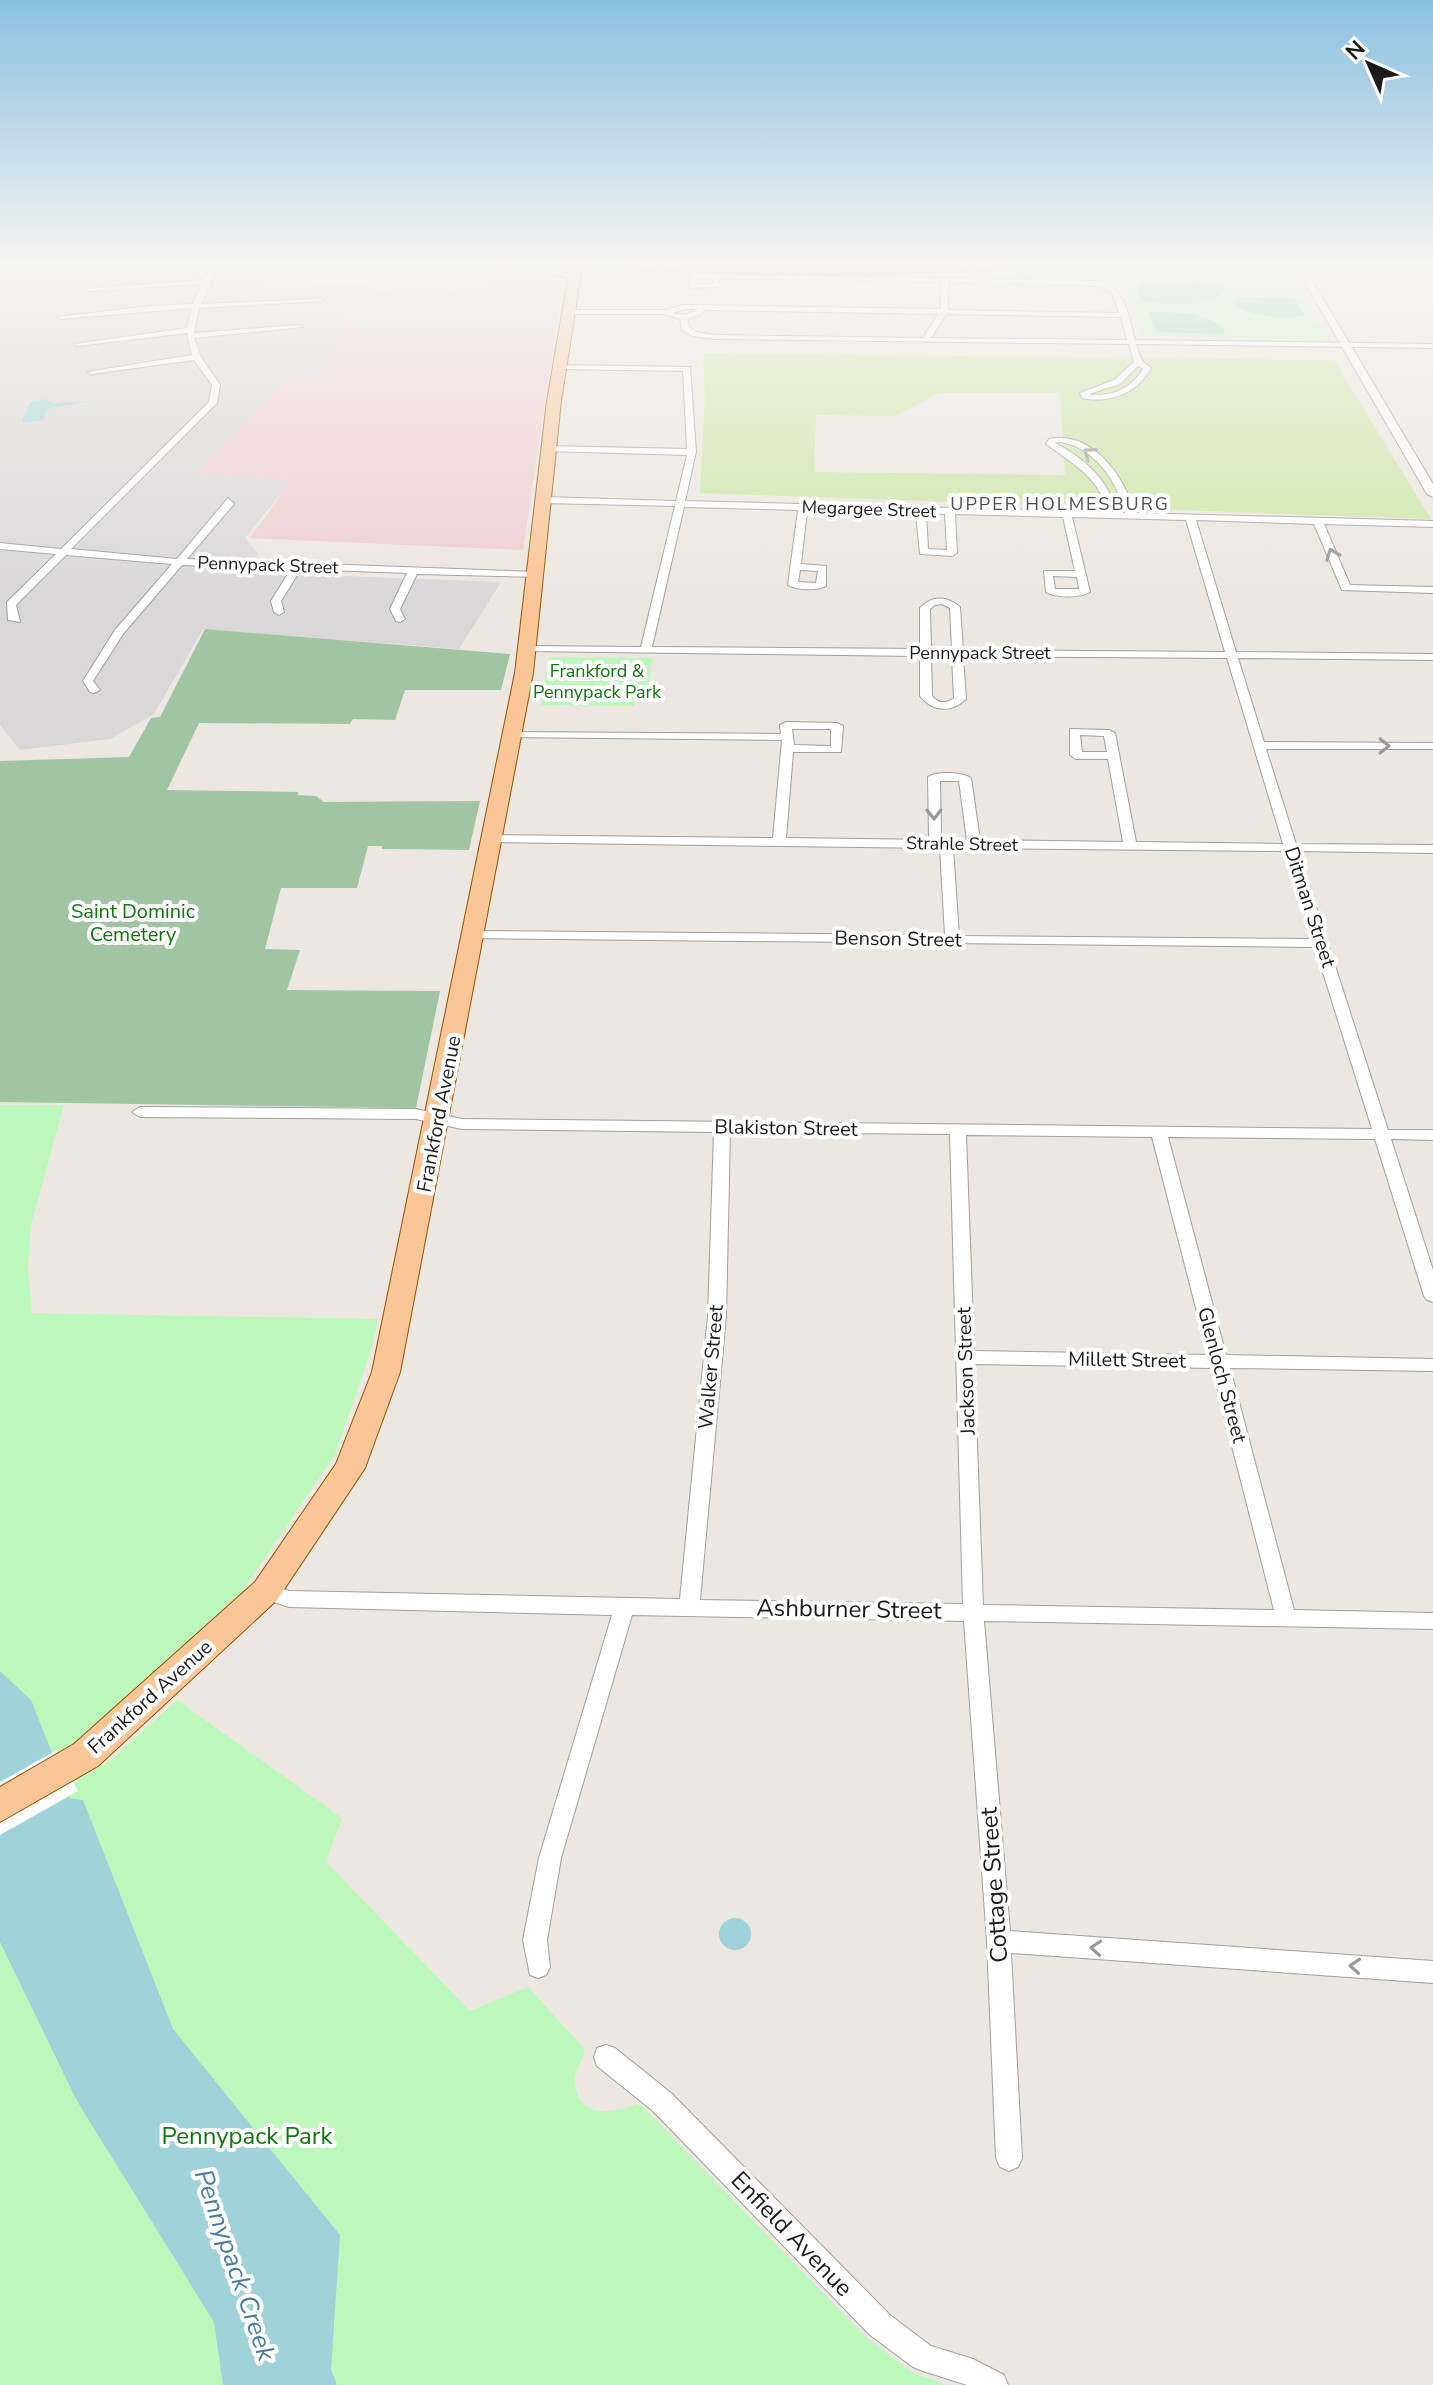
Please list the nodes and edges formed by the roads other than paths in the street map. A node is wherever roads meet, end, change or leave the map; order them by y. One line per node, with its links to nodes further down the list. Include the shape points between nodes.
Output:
1 (211, 378): 23 (street, via 216,385 213,403)
2 (558, 378): 7 (main road, Frankford Avenue)
3 (688, 378): 8 (street)
4 (1123, 378): 5 (street, via 1085,396 1102,399)
5 (1140, 378)
6 (1365, 378): 9 (street)
7 (549, 449): 8 (street); 10 (main road, Frankford Avenue)
8 (692, 452): 12 (street)
9 (1433, 494)
10 (544, 500): 12 (street, Megargee Street); 29 (main road, Frankford Avenue)
11 (228, 501): 24 (street)
12 (679, 504): 13 (street, Megargee Street); 35 (street)
13 (803, 507): 14 (street, Megargee Street); 26 (street)
14 (921, 510): 15 (street, Megargee Street); 15 (street, via 923,552 952,553)
15 (950, 511): 16 (street, Megargee Street)
16 (1067, 514): 17 (street, Megargee Street); 28 (street)
17 (1113, 515): 18 (street, Megargee Street); 18 (street, one-way to 17, via 1122,488 1102,463 1069,439 1052,441 1095,476)
18 (1131, 516): 19 (street, Megargee Street)
19 (1190, 517): 20 (street, Megargee Street); 38 (street, Ditman Street)
20 (1318, 521): 21 (street, Megargee Street); 30 (street, one-way to 20, via 1346,588)
21 (1433, 524)
22 (0, 546): 23 (street, Pennypack Street)
23 (64, 553): 24 (street, Pennypack Street); 33 (street, via 11,604)
24 (179, 562): 25 (street, Pennypack Street); 40 (street, via 119,632 88,681)
25 (298, 566): 27 (street, Pennypack Street); 31 (street, via 276,601)
26 (795, 567)
27 (414, 570): 29 (street, Pennypack Street); 32 (street, via 395,609)
28 (1080, 574)
29 (536, 575): 34 (main road, Frankford Avenue)
30 (1433, 590)
31 (279, 612)
32 (400, 619)
33 (16, 620)
34 (527, 649): 35 (street, Pennypack Street); 41 (main road, Frankford Avenue)
35 (646, 650): 36 (street, Pennypack Street)
36 (925, 652): 37 (street, Pennypack Street); 37 (street, via 925,608 940,601 955,607); 37 (street, via 926,699 942,706 960,699)
37 (958, 653): 38 (street, Pennypack Street)
38 (1231, 655): 39 (street, Pennypack Street); 42 (street, Ditman Street)
39 (1433, 657)
40 (94, 690)
41 (512, 735): 45 (main road, Frankford Avenue); 46 (street, via 787,743)
42 (1260, 745): 43 (street, one-way to 43); 50 (street, Ditman Street)
43 (1433, 746)
44 (1113, 756): 49 (street)
45 (492, 839): 46 (street, Strahle Street); 52 (main road, Frankford Avenue)
46 (779, 842): 47 (street, Strahle Street)
47 (946, 844): 48 (street, Strahle Street); 48 (street, one-way to 47, via 965,778 934,777 935,835); 53 (street)
48 (974, 844): 49 (street, Strahle Street)
49 (1130, 846): 50 (street, Strahle Street)
50 (1291, 847): 51 (street, Strahle Street); 54 (street, Ditman Street)
51 (1433, 849)
52 (473, 935): 53 (street, Benson Street); 56 (main road, Frankford Avenue)
53 (952, 939): 54 (street, Benson Street)
54 (1322, 943): 60 (street, Ditman Street)
55 (140, 1112): 56 (street, Blakiston Street, via 416,1114)
56 (437, 1119): 57 (street, Blakiston Street, via 462,1124); 66 (main road, Frankford Avenue, via 392,1350 358,1449)
57 (722, 1127): 58 (street, Blakiston Street); 68 (street, Walker Street, via 717,1316)
58 (958, 1130): 59 (street, Blakiston Street); 63 (street, Jackson Street)
59 (1159, 1132): 60 (street, Blakiston Street); 64 (street, Glenloch Street)
60 (1380, 1135): 61 (street, Blakiston Street); 62 (street, Ditman Street)
61 (1433, 1135)
62 (1433, 1296)
63 (965, 1357): 64 (street, Millett Street); 69 (street, Jackson Street)
64 (1218, 1361): 65 (street, Millett Street); 70 (street, Glenloch Street)
65 (1433, 1365)
66 (266, 1591): 67 (street, Ashburner Street, via 289,1599); 72 (main road, Frankford Avenue, via 66,1769)
67 (625, 1606): 68 (street, Ashburner Street); 74 (street, via 550,1858 535,1940)
68 (689, 1607): 69 (street, Ashburner Street)
69 (973, 1612): 70 (street, Ashburner Street); 73 (street, Cottage Street)
70 (1286, 1618): 71 (street, Ashburner Street)
71 (1433, 1621)
72 (0, 1806)
73 (999, 1941): 75 (street, one-way to 73); 77 (street, Cottage Street)
74 (538, 1967)
75 (1433, 1972)
76 (606, 2057): 78 (street, Enfield Avenue, via 662,2102 880,2325 923,2357)
77 (1009, 2158)
78 (994, 2385)

